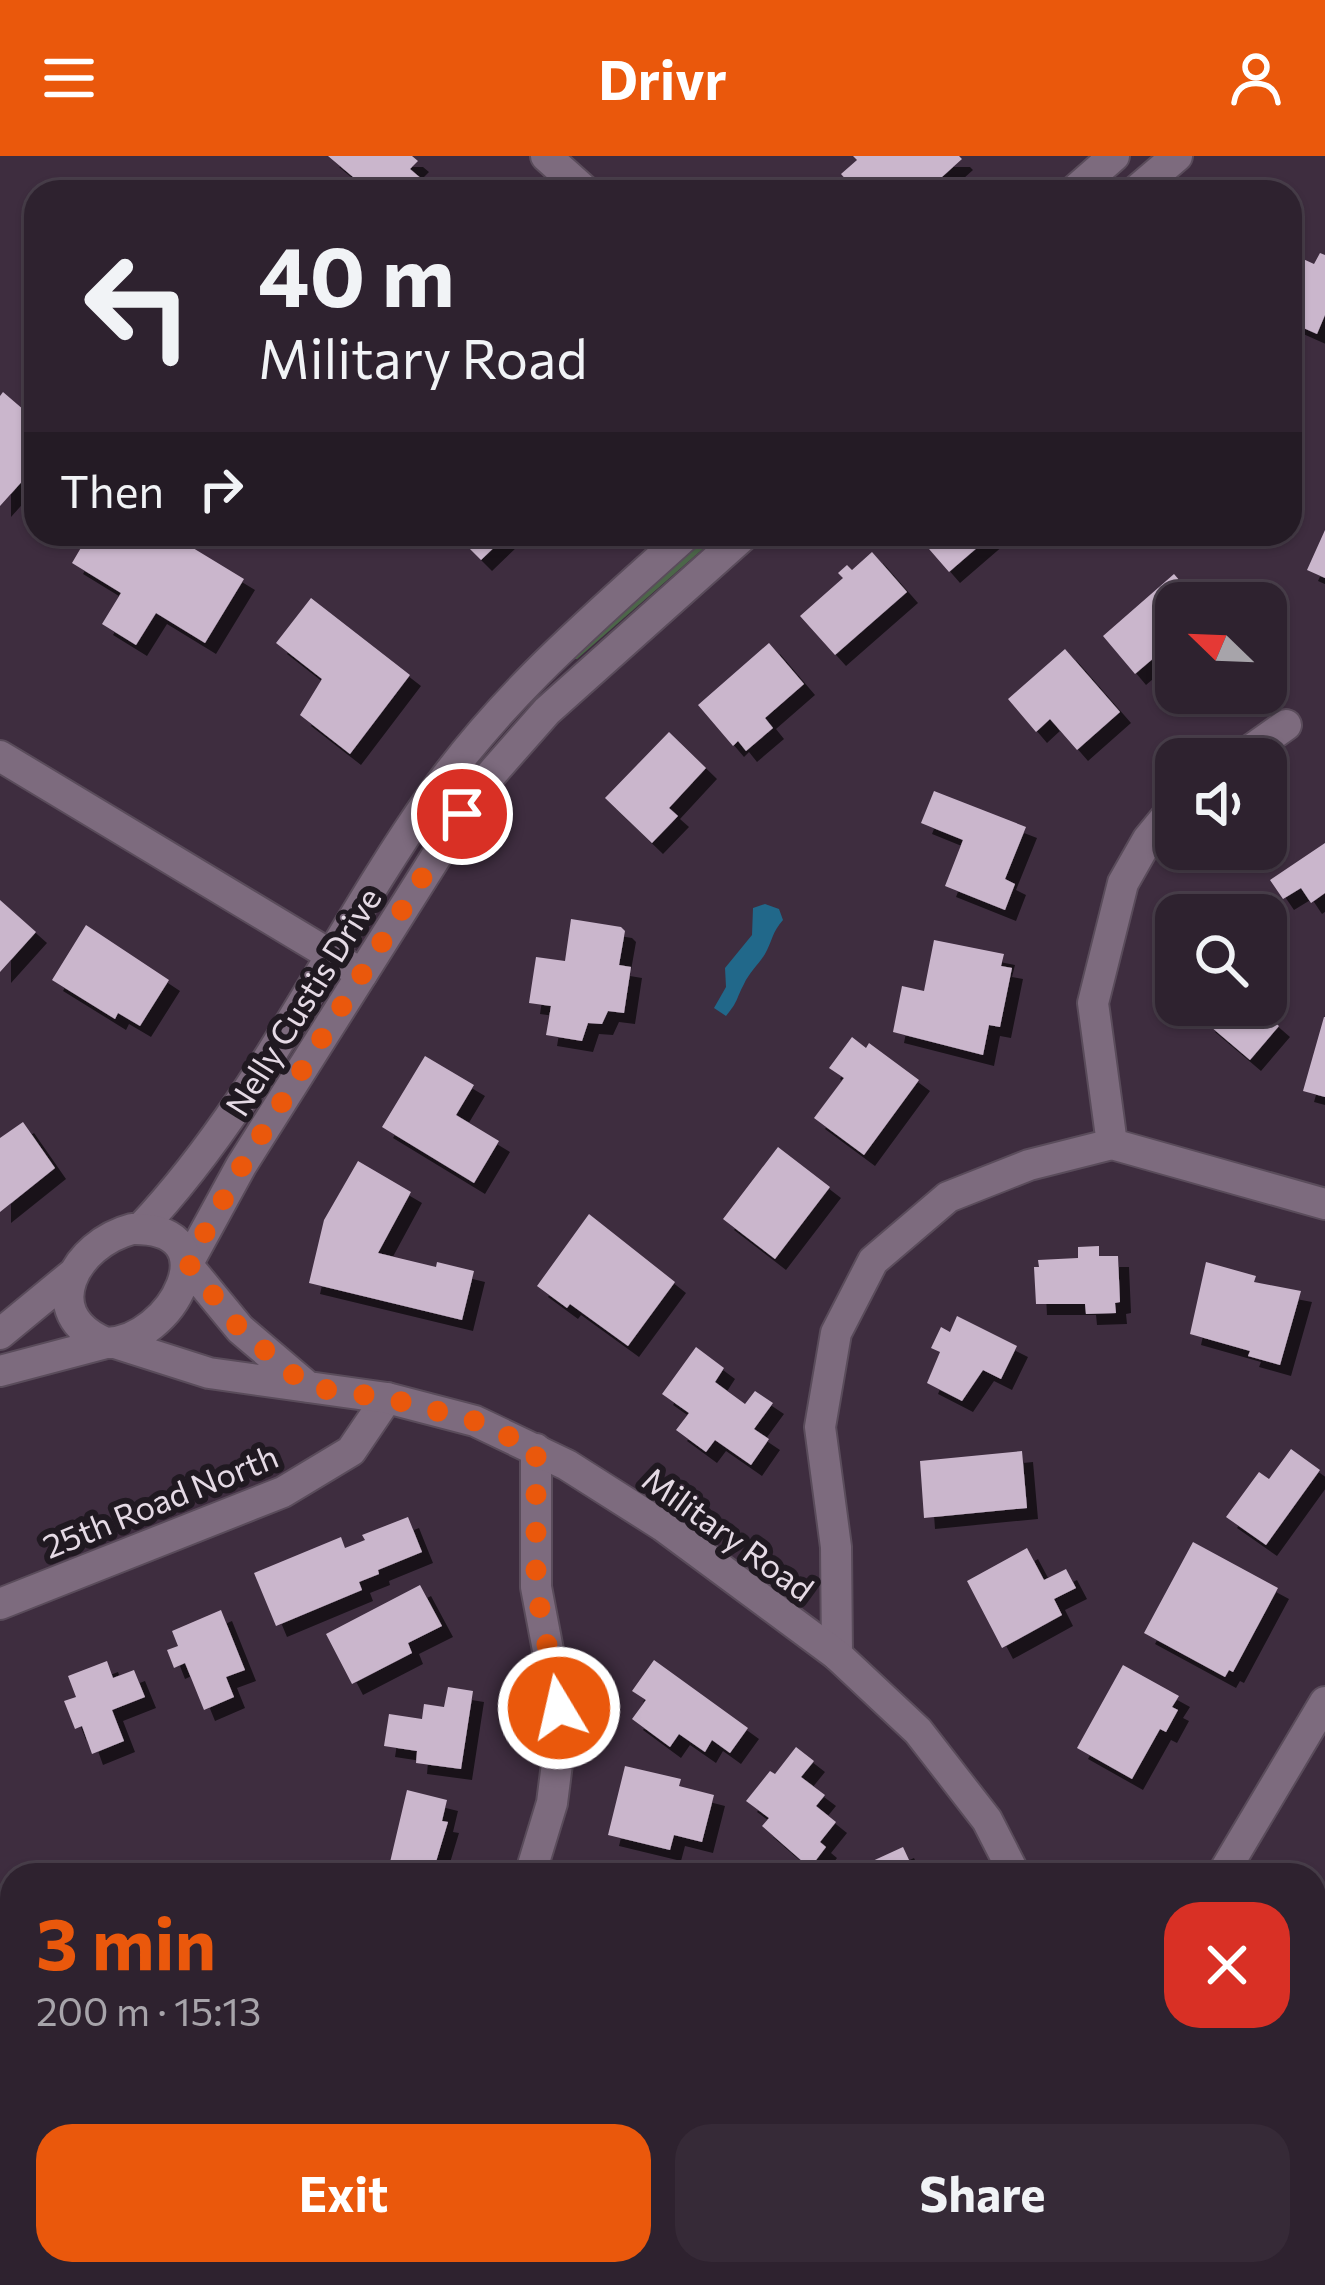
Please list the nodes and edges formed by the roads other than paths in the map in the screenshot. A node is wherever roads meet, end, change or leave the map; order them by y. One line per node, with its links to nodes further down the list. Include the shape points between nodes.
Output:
1 (546, 156): 4 (street)
2 (1114, 156): 5 (street)
3 (1177, 156): 6 (street)
4 (573, 180)
5 (1087, 180)
6 (1149, 180)
7 (674, 546): 9 (street, Nelly Custis Drive)
8 (732, 546): 10 (street, Nelly Custis Drive)
9 (521, 685): 10 (street); 15 (street, Nelly Custis Drive, via 429,800)
10 (547, 711): 16 (street, Nelly Custis Drive, via 481,787)
11 (1286, 725): 12 (street)
12 (1268, 738)
13 (0, 756): 15 (street)
14 (1155, 830): 17 (street, via 1123,883 1093,1003)
15 (330, 956): 16 (street); 19 (street, Nelly Custis Drive, via 212,1144)
16 (362, 974): 20 (street, Nelly Custis Drive)
17 (1112, 1144): 18 (street); 29 (street, via 948,1197 873,1261 836,1333 820,1427 836,1547)
18 (1325, 1204)
19 (140, 1229): 20 (street, via 165,1235); 21 (street, via 101,1240)
20 (188, 1265): 23 (street, via 184,1286 160,1317); 25 (street, via 240,1329)
21 (74, 1273): 22 (street); 23 (street, via 68,1292 80,1330)
22 (0, 1334)
23 (111, 1343): 24 (street); 25 (street, Military Road, via 209,1373)
24 (0, 1371)
25 (308, 1387): 26 (street, Military Road)
26 (387, 1398): 27 (street, Military Road, via 475,1421); 28 (street, 25th Road North, via 350,1451 283,1492)
27 (536, 1449): 29 (street, Military Road, via 663,1526); 31 (street, via 536,1587 559,1748)
28 (0, 1604)
29 (837, 1655): 32 (street, Military Road, via 918,1731 988,1820)
30 (1325, 1702): 33 (street)
31 (534, 1863)
32 (1009, 1863)
33 (1229, 1863)

